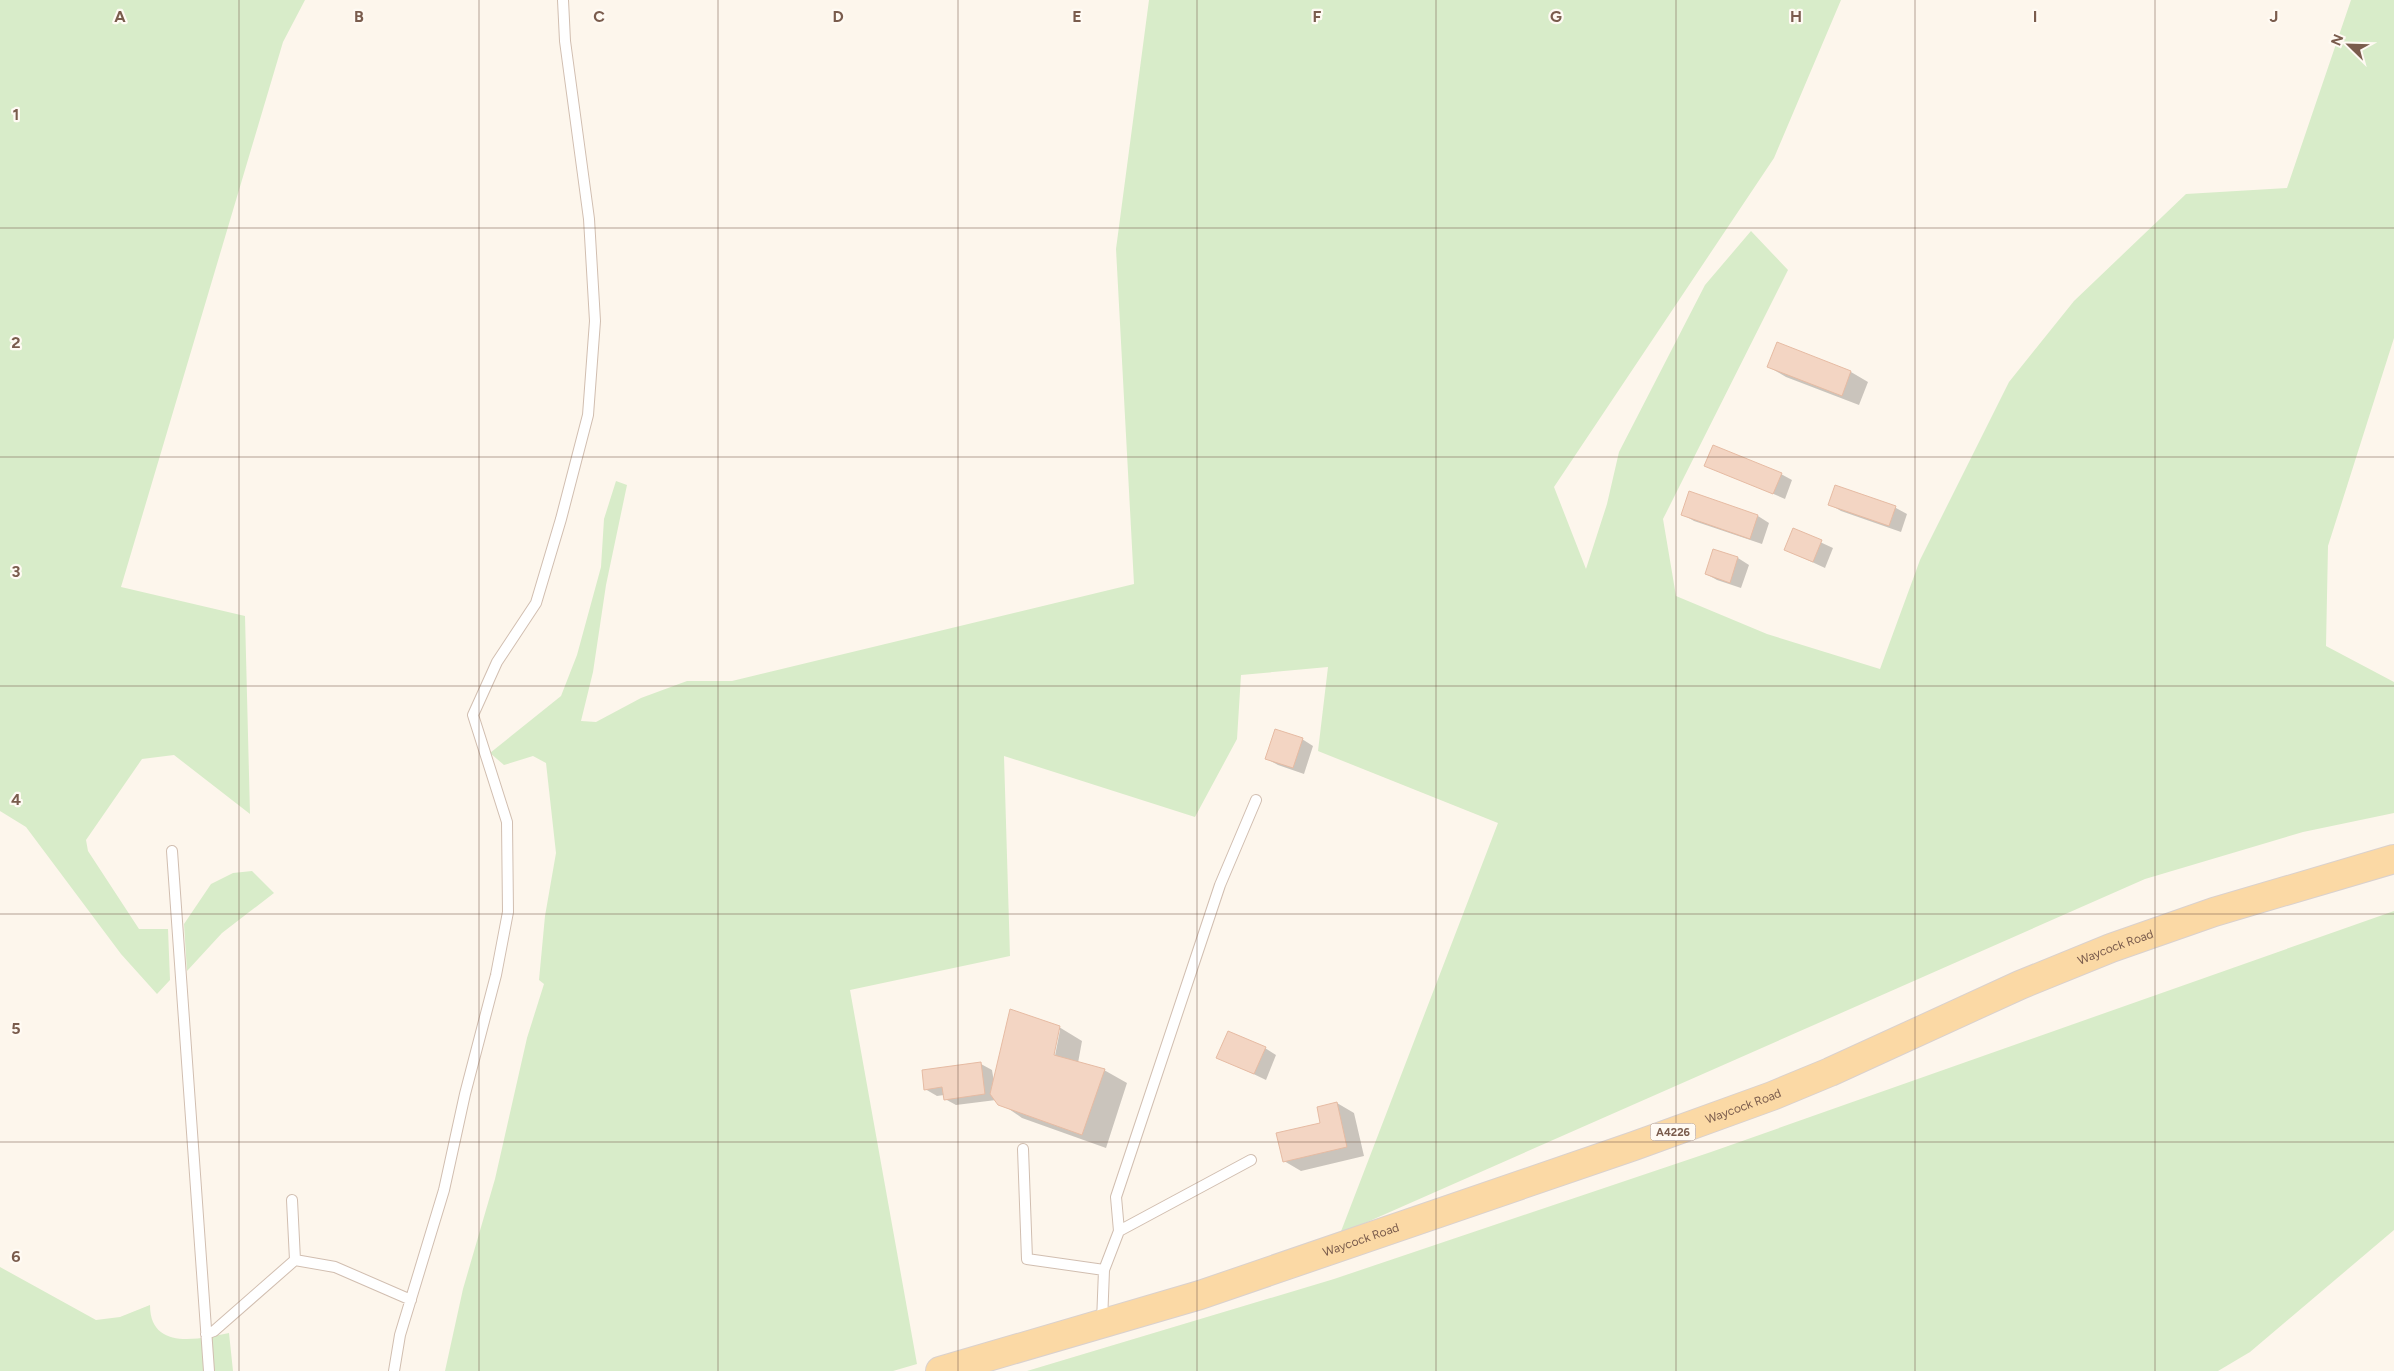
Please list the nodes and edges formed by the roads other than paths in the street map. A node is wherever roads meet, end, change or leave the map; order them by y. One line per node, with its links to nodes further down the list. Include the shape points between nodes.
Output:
1 (563, 0): 11 (lane, via 568,70 589,219 594,321 588,415 562,520 536,603 497,662 473,715 507,822 508,912 444,1190)
2 (1256, 800): 8 (lane, via 1220,886 1116,1197)
3 (172, 852): 13 (lane)
4 (2394, 859): 12 (main road, Waycock Road / A4226, via 2160,930 2020,985 1754,1103 1287,1267)
5 (1023, 1149): 10 (lane, via 1027,1259)
6 (1251, 1160): 8 (lane)
7 (292, 1200): 9 (lane)
8 (1119, 1231): 10 (lane)
9 (295, 1260): 11 (lane, via 335,1267); 13 (lane, via 214,1331)
10 (1104, 1270): 12 (lane)
11 (411, 1300): 15 (lane, via 400,1334)
12 (1102, 1325): 16 (main road, Waycock Road / A4226)
13 (206, 1334): 14 (lane)
14 (209, 1371)
15 (394, 1371)
16 (940, 1371)

